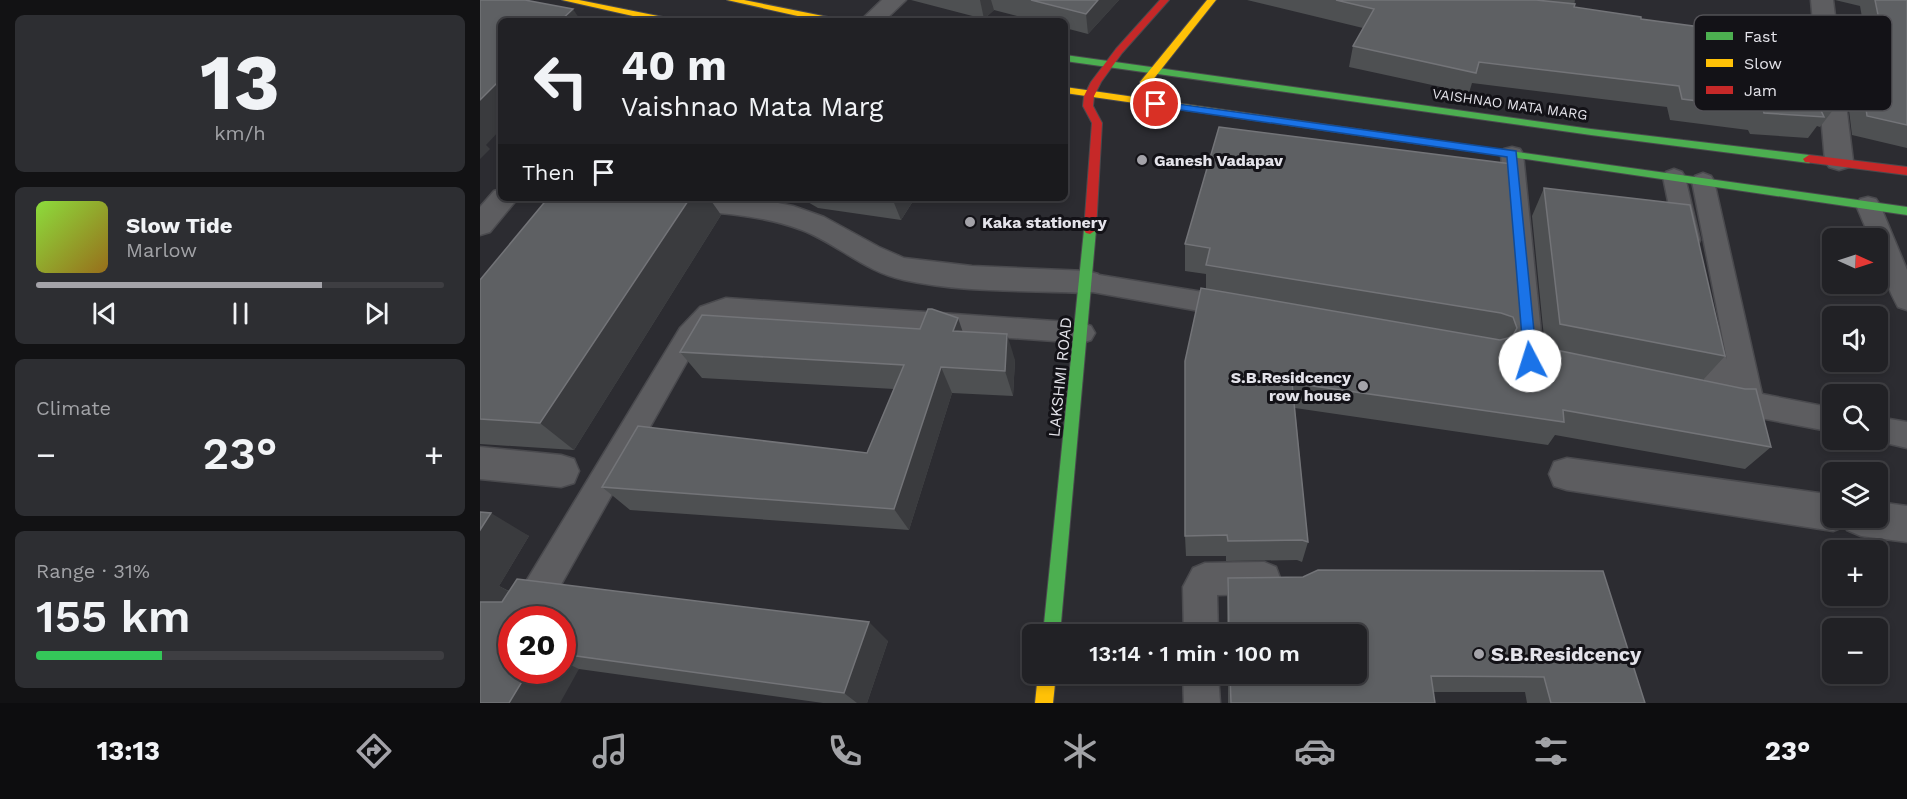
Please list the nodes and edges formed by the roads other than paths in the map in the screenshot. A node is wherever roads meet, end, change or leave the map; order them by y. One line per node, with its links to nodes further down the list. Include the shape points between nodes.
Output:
1 (566, 0): 8 (main road)
2 (731, 0): 9 (main road)
3 (895, 0): 10 (street)
4 (1165, 0): 12 (main road)
5 (1212, 0): 13 (main road)
6 (1822, 0): 7 (street)
7 (1820, 15)
8 (649, 18)
9 (818, 18)
10 (874, 18)
11 (1068, 58): 12 (main road, VAISHNAO MATA MARG)
12 (1108, 64): 13 (main road, VAISHNAO MATA MARG); 15 (main road)
13 (1153, 71): 16 (main road); 20 (main road, VAISHNAO MATA MARG, via 1591,132)
14 (1068, 90): 15 (main road)
15 (1089, 94): 16 (main road); 30 (main road, LAKSHMI ROAD, via 1088,107 1102,121)
16 (1133, 100): 17 (main road); 19 (main road)
17 (1122, 111)
18 (1829, 111): 20 (street)
19 (1512, 154): 22 (main road); 35 (lane, via 1530,361)
20 (1839, 161): 21 (main road, VAISHNAO MATA MARG)
21 (1907, 171)
22 (1674, 177): 23 (main road); 29 (lane)
23 (1703, 181): 26 (main road); 37 (lane, via 1750,404)
24 (501, 201): 28 (street)
25 (672, 201): 30 (street, via 783,214 815,225 869,256 903,268)
26 (1868, 205): 27 (main road); 31 (lane)
27 (1905, 215)
28 (480, 225)
29 (1693, 264)
30 (1087, 282): 33 (lane); 34 (main road, LAKSHMI ROAD)
31 (1907, 300)
32 (1702, 309): 36 (lane, via 1722,399)
33 (1257, 312)
34 (1082, 333): 47 (lane, via 726,308 709,314 689,335); 48 (main road, LAKSHMI ROAD)
35 (1564, 368)
36 (1677, 390)
37 (1822, 418)
38 (1888, 431): 39 (lane)
39 (1907, 435)
40 (480, 463): 41 (street)
41 (561, 471)
42 (1567, 474): 43 (street)
43 (1822, 511)
44 (1888, 522): 45 (street)
45 (1907, 524)
46 (1297, 578): 49 (lane, via 1205,579 1200,587)
47 (530, 606)
48 (1052, 624)
49 (1200, 624)
50 (1046, 684): 52 (main road)
51 (1201, 684): 53 (lane)
52 (1044, 703)
53 (1202, 703)

